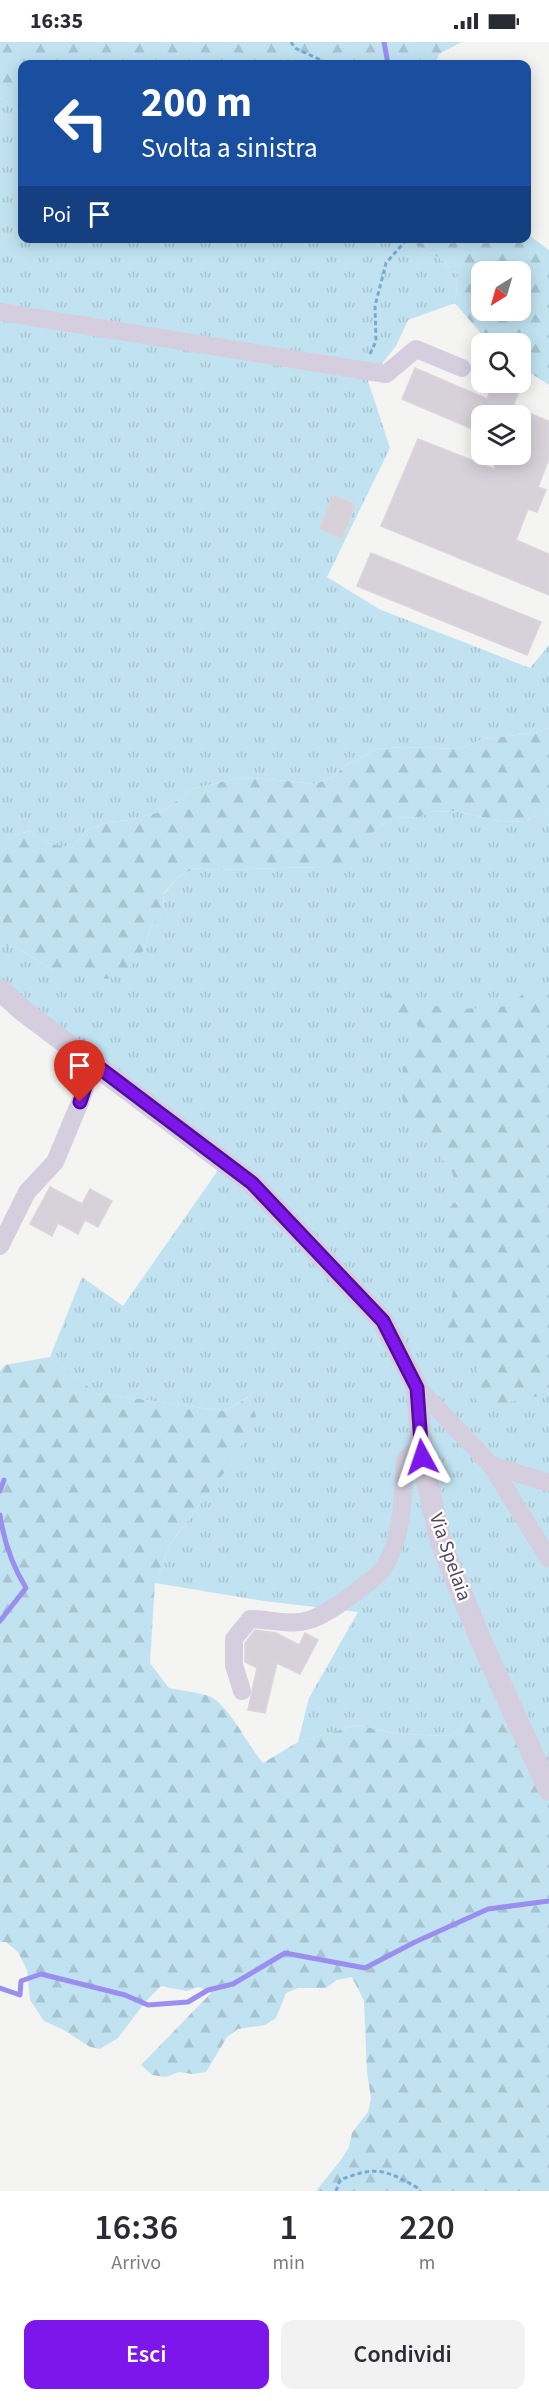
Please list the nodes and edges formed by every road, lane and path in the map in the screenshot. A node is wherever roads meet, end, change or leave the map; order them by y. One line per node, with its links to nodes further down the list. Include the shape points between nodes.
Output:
1 (291, 42): 2 (path, via 295,48)
2 (320, 60)
3 (403, 243): 5 (path, via 386,262 375,306 375,341)
4 (0, 312): 6 (street, via 386,374 416,348)
5 (370, 354)
6 (462, 368)
7 (0, 990): 8 (street, Via Spelaia)
8 (93, 1063): 9 (street, via 55,1162 27,1192); 10 (street, Via Spelaia, via 252,1183 383,1321)
9 (0, 1246)
10 (417, 1388): 11 (street, Via Spelaia); 12 (street)
11 (421, 1444): 15 (street, via 405,1460 395,1543 381,1570 345,1601 309,1620 250,1619 234,1640 234,1665); 16 (street, Via Spelaia, via 447,1558)
12 (490, 1465): 13 (street); 14 (street)
13 (549, 1483)
14 (549, 1559)
15 (242, 1691)
16 (549, 1790)
17 (336, 2191): 18 (path, via 340,2180 365,2171 392,2173)
18 (419, 2191)

